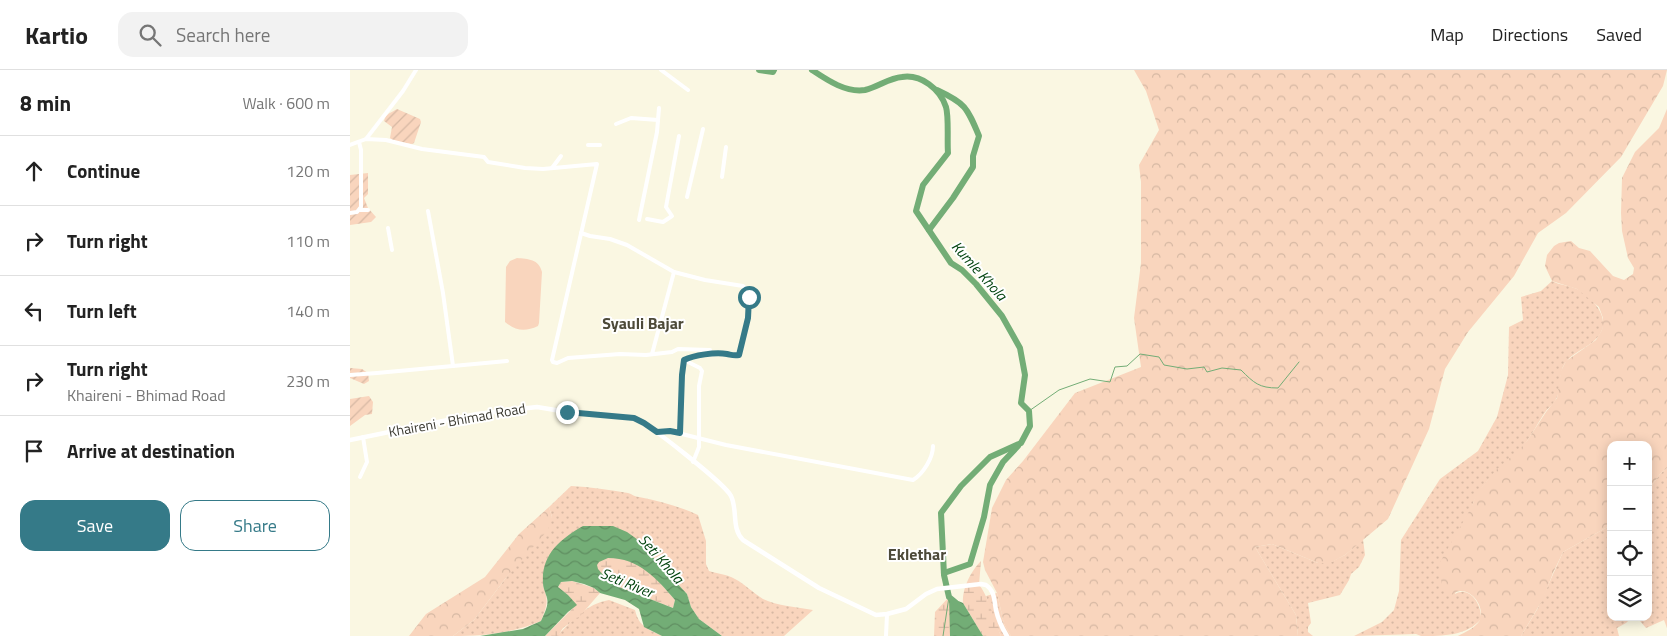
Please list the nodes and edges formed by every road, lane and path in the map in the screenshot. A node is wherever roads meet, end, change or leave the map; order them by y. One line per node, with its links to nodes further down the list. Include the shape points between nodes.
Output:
1 (416, 70): 9 (street)
2 (661, 70): 3 (street)
3 (688, 90)
4 (659, 108): 5 (street)
5 (658, 120): 6 (street, via 631,118); 24 (street)
6 (616, 124)
7 (703, 129): 18 (street)
8 (679, 136): 23 (street, via 666,207 672,216 663,222)
9 (366, 139): 10 (street); 16 (street, via 484,157 488,162 525,168)
10 (358, 142): 11 (street); 19 (street, via 361,150)
11 (350, 145)
12 (588, 145): 13 (street)
13 (600, 146)
14 (726, 147): 17 (street)
15 (561, 156): 16 (street)
16 (552, 168): 26 (street, via 597,164)
17 (722, 178)
18 (686, 197)
19 (360, 210): 20 (street); 22 (street)
20 (368, 210)
21 (428, 212): 33 (street)
22 (350, 213)
23 (647, 219)
24 (639, 220)
25 (388, 228): 27 (street)
26 (581, 233): 28 (street, via 627,245); 29 (street, via 552,362 568,358)
27 (392, 250)
28 (674, 272): 29 (street); 30 (street, via 743,286 749,291 748,318 739,355)
29 (652, 354): 30 (street, via 678,349 710,350)
30 (709, 355): 31 (street)
31 (684, 360): 36 (street); 38 (street, via 702,371 699,386)
32 (507, 361): 33 (street)
33 (453, 366): 34 (street)
34 (350, 374)
35 (657, 432): 36 (street); 37 (main road, Khaireni - Bhimad Road, via 634,418 537,407 477,414); 41 (main road, Khaireni - Bhimad Road)
36 (680, 433): 38 (street)
37 (363, 437): 39 (main road, Khaireni - Bhimad Road); 42 (street, via 367,462)
38 (700, 438): 40 (street, via 914,480 931,458); 41 (street)
39 (350, 440)
40 (933, 446)
41 (694, 462): 43 (main road, Khaireni - Bhimad Road, via 729,492 736,509 736,529 743,540 832,595 869,612)
42 (360, 477)
43 (887, 614): 44 (street); 45 (main road, via 906,609 930,591 981,584 992,590)
44 (886, 636)
45 (1007, 636)

